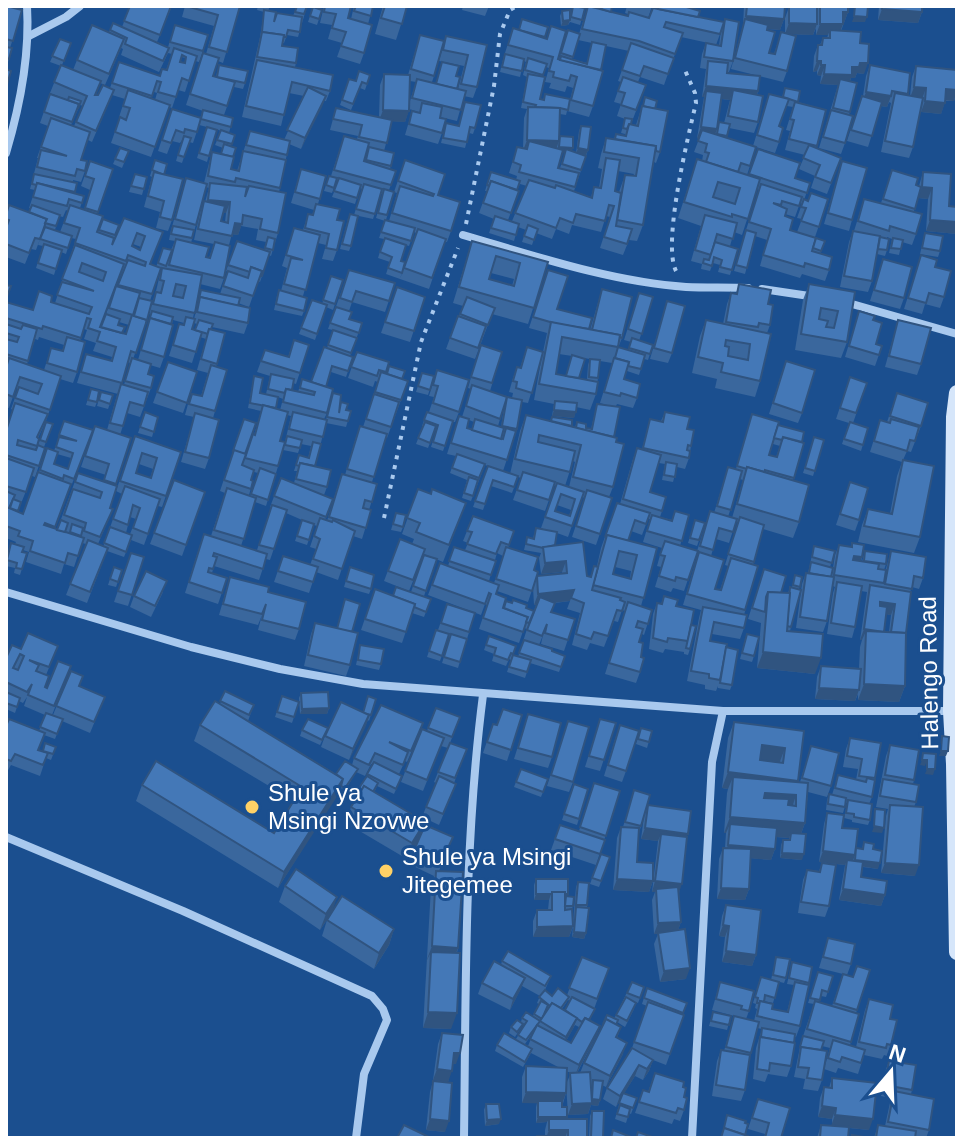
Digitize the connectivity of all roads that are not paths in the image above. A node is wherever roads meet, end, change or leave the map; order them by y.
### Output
1 (27, 6) edge
2 (80, 6) edge
3 (29, 36) junction
4 (6, 153) edge
5 (463, 235) road end
6 (957, 334) edge
7 (957, 393) edge
8 (956, 418) edge
9 (6, 592) edge
10 (483, 695) junction
11 (723, 711) junction
12 (951, 711) junction
13 (956, 764) edge
14 (8, 838) edge
15 (6, 849) edge
16 (956, 902) edge
17 (957, 952) edge
18 (356, 1138) edge
19 (464, 1138) edge
20 (692, 1138) edge

1 - 3 street
2 - 3 street
3 - 4 street
5 - 6 street
7 - 8 street, Halengo Road
8 - 12 street, Halengo Road
9 - 10 street
10 - 11 street
10 - 19 street
11 - 12 street
11 - 20 street
12 - 13 street, Halengo Road
13 - 16 street, Halengo Road
14 - 15 street
14 - 18 street
16 - 17 street, Halengo Road

